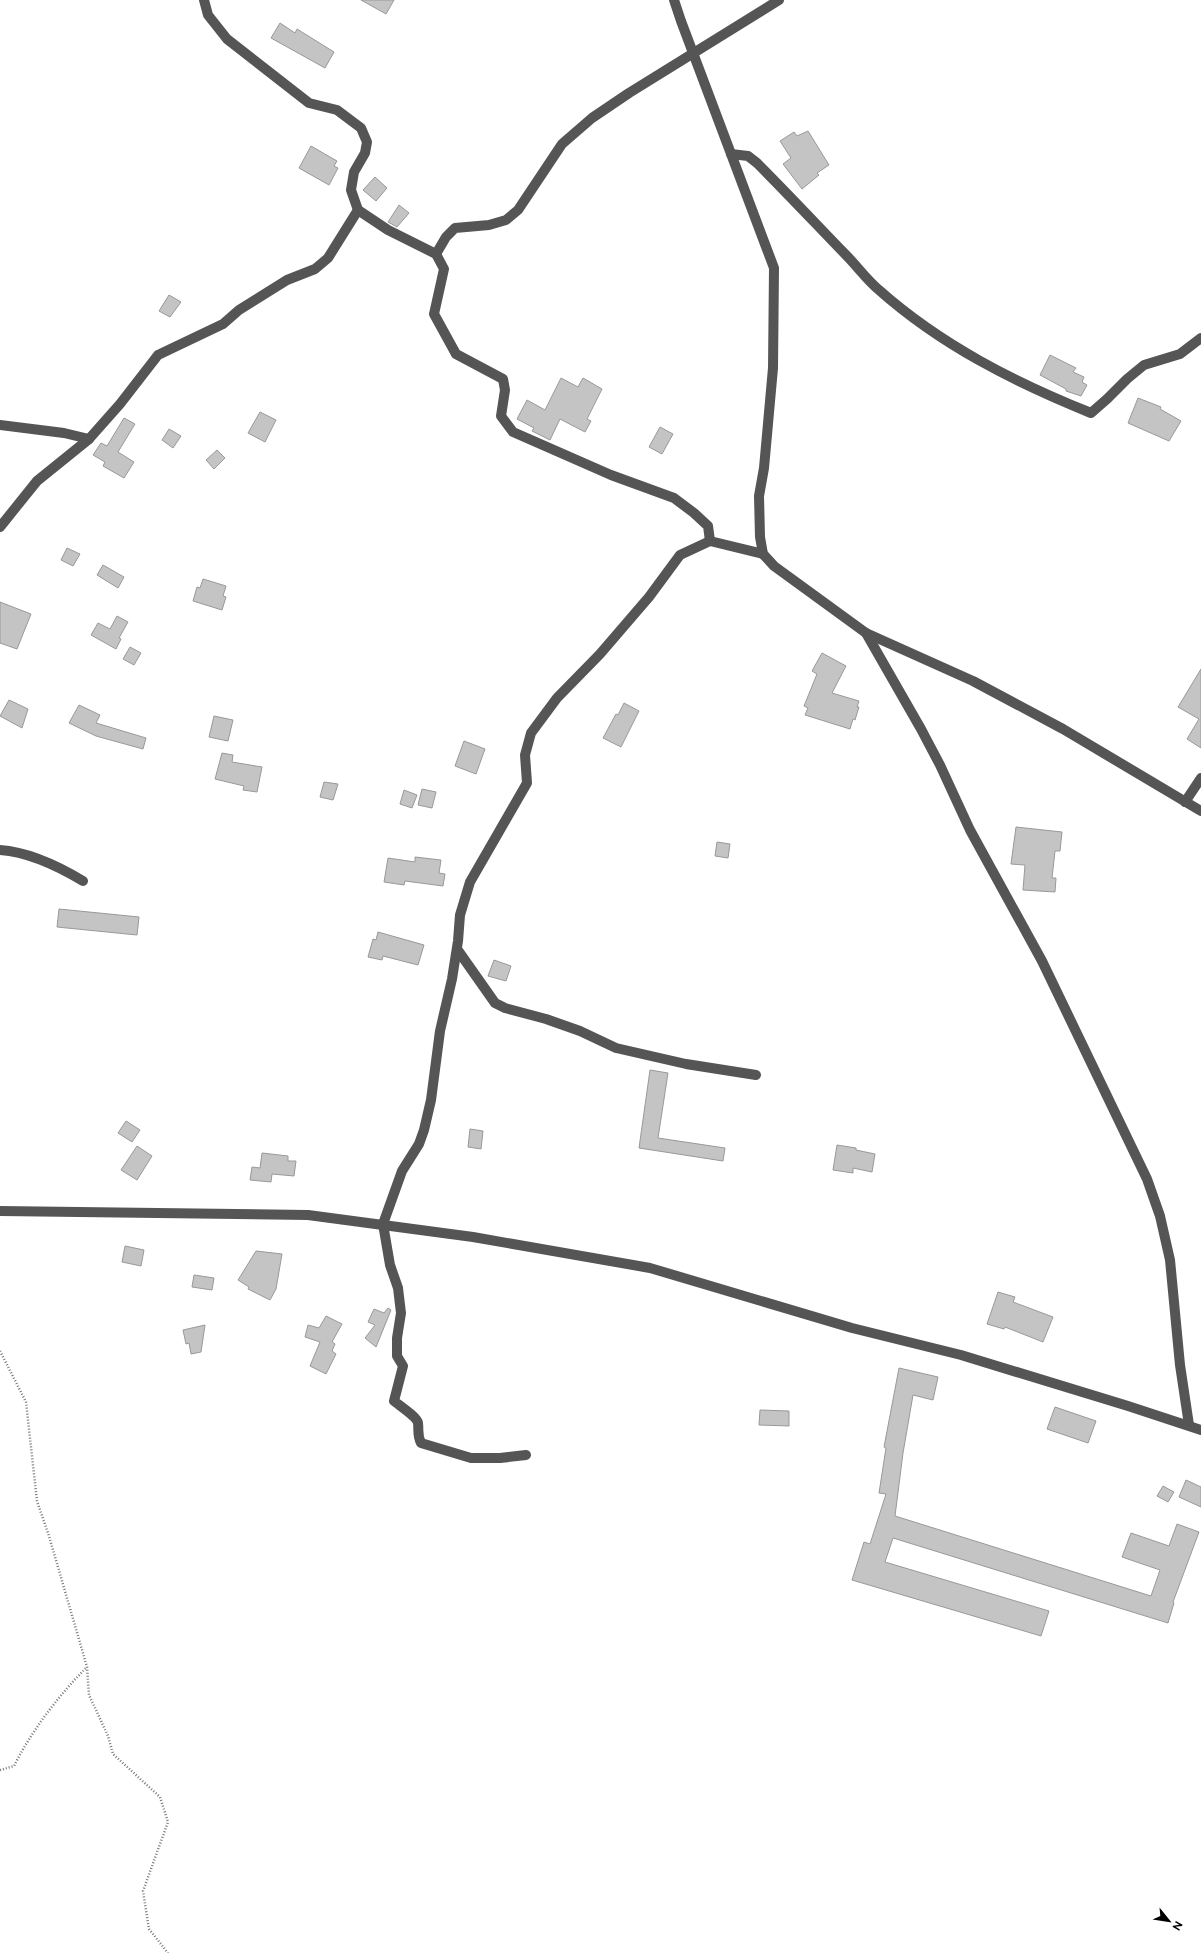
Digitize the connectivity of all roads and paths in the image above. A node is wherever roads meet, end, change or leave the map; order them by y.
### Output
1 (204, 0) edge
2 (674, 0) edge
3 (779, 0) edge
4 (693, 53) junction
5 (731, 154) junction
6 (358, 210) junction
7 (436, 254) junction
8 (1201, 338) edge
9 (0, 425) edge
10 (89, 439) junction
11 (0, 527) edge
12 (710, 541) junction
13 (763, 554) junction
14 (866, 634) junction
15 (1201, 778) edge
16 (1185, 802) junction
17 (1201, 811) edge
18 (0, 850) edge
19 (83, 881) dead end
20 (457, 949) junction
21 (756, 1076) dead end
22 (0, 1211) edge
23 (383, 1224) junction
24 (0, 1351) edge
25 (1188, 1425) junction
26 (1201, 1430) edge
27 (526, 1455) dead end
28 (87, 1667) junction
29 (0, 1770) edge
30 (168, 1953) edge

1 - 6 street
2 - 4 street
3 - 4 street
4 - 5 street
4 - 7 street
5 - 8 street
5 - 13 street
6 - 7 street
6 - 10 street
7 - 12 street
9 - 10 street
10 - 11 street
12 - 13 street
12 - 20 street
13 - 14 street
14 - 16 street
14 - 25 street
15 - 16 street
16 - 17 street
18 - 19 street
20 - 21 street
20 - 23 street
22 - 23 street
23 - 25 street
23 - 27 street
24 - 28 path
25 - 26 street
28 - 29 path
28 - 30 path

